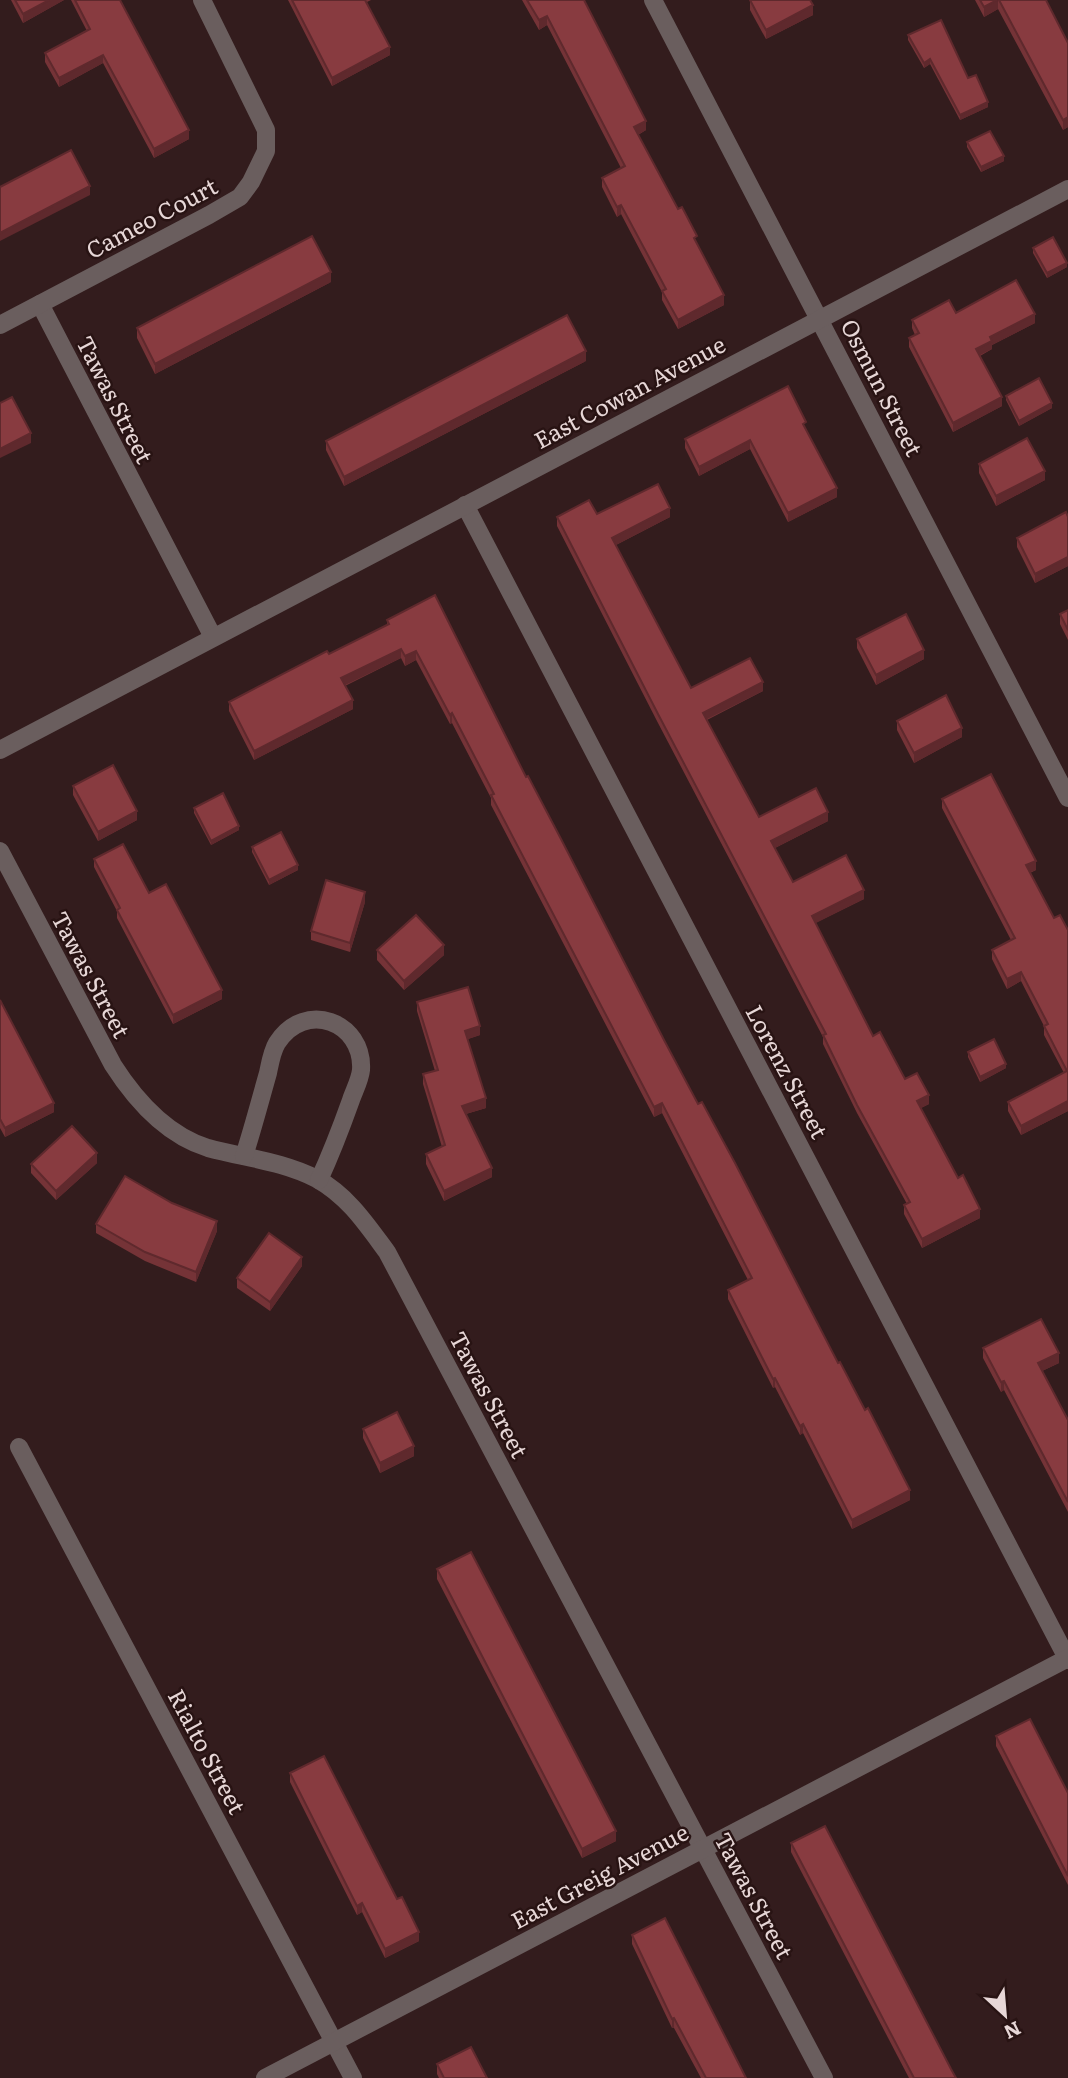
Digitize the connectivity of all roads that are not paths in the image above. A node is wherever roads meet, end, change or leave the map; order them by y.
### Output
1 (202, 0) edge
2 (653, 0) edge
3 (1068, 189) edge
4 (40, 304) junction
5 (820, 319) junction
6 (0, 325) edge
7 (465, 505) junction
8 (213, 637) junction
9 (0, 750) edge
10 (1068, 798) edge
11 (0, 851) edge
12 (244, 1156) junction
13 (319, 1180) junction
14 (19, 1447) dead end
15 (1068, 1659) edge
16 (702, 1848) junction
17 (333, 2042) junction
18 (265, 2078) edge
19 (353, 2078) edge
20 (824, 2078) edge

1 - 4 street, Cameo Court
2 - 5 street, Osmun Street
3 - 5 street, East Cowan Avenue
4 - 6 street, Cameo Court
4 - 8 street, Tawas Street
5 - 7 street, East Cowan Avenue
5 - 10 street, Osmun Street
7 - 8 street, East Cowan Avenue
7 - 15 street, Lorenz Street
8 - 9 street
11 - 12 street, Tawas Street
12 - 13 street, Tawas Street
12 - 13 street
13 - 16 street, Tawas Street
14 - 17 street, Rialto Street
15 - 16 street, East Greig Avenue
16 - 17 street, East Greig Avenue
16 - 20 street, Tawas Street
17 - 18 street, East Greig Avenue
17 - 19 street, Rialto Street

